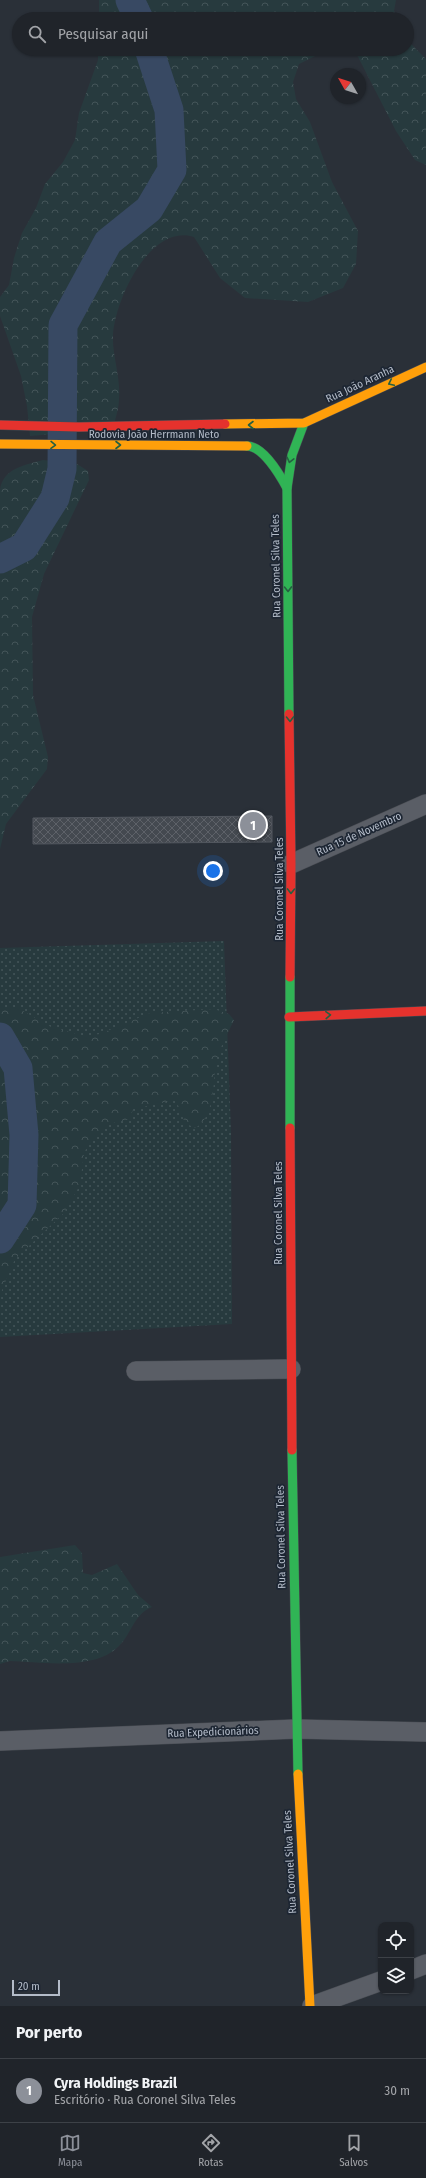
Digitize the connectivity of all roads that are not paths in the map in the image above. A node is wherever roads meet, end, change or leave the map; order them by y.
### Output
1 (426, 367) edge
2 (304, 423) junction
3 (0, 426) edge
4 (0, 444) edge
5 (287, 488) junction
6 (426, 804) edge
7 (291, 864) junction
8 (426, 1011) edge
9 (289, 1017) junction
10 (291, 1369) junction
11 (136, 1371) dead end
12 (296, 1729) junction
13 (426, 1732) edge
14 (0, 1740) edge
15 (426, 1964) edge
16 (414, 1969) edge
17 (378, 1982) edge
18 (311, 2006) edge

1 -> 2 main road, Rua João Aranha
2 -> 3 main road, Rodovia João Herrmann Neto
2 -> 5 main road, Rua Coronel Silva Teles
4 -> 5 main road, Rodovia João Herrmann Neto
5 -> 7 main road, Rua Coronel Silva Teles
6 - 7 street, Rua 15 de Novembro
7 -> 9 main road, Rua Coronel Silva Teles
9 -> 8 main road
9 - 10 main road, Rua Coronel Silva Teles
10 - 11 street
10 - 12 main road, Rua Coronel Silva Teles
12 - 13 street, Rua Expedicionários
12 - 14 street, Rua Expedicionários
12 - 18 main road, Rua Coronel Silva Teles
15 - 16 street
17 - 18 street

